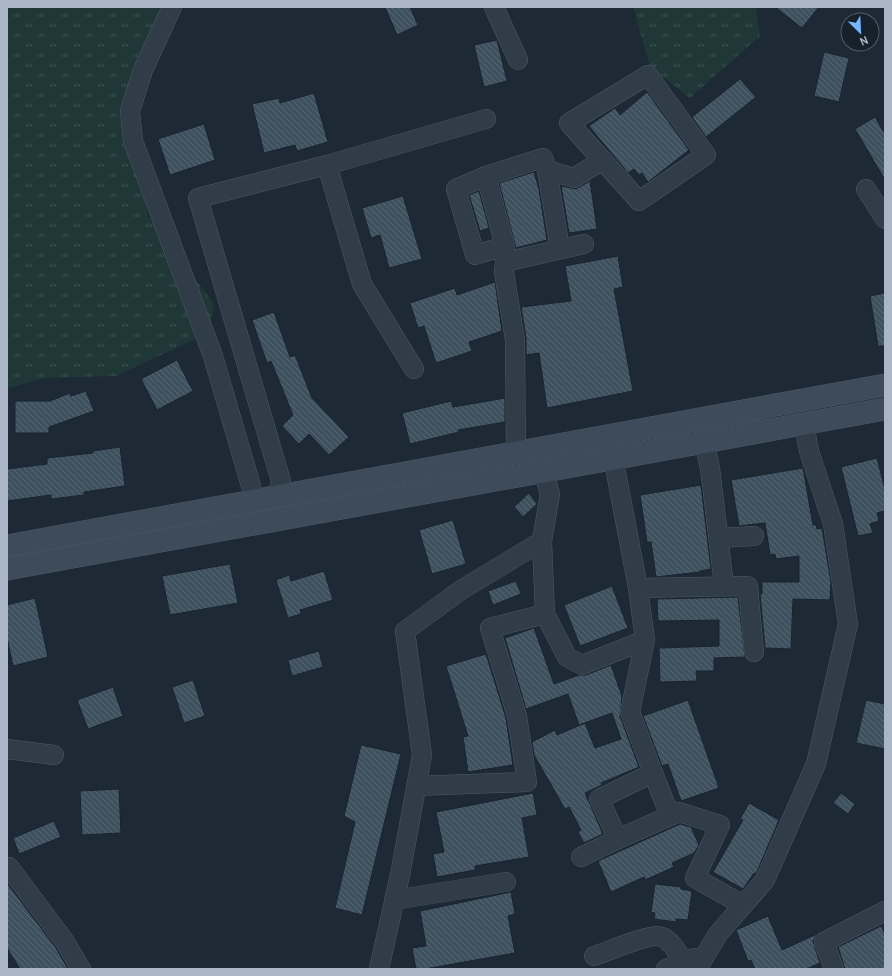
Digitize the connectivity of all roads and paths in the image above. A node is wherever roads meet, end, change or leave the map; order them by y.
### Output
1 (172, 7) edge
2 (494, 7) edge
3 (518, 60) dead end
4 (486, 119) dead end
5 (603, 160) junction
6 (327, 165) junction
7 (547, 170) junction
8 (486, 176) junction
9 (866, 189) dead end
10 (885, 219) edge
11 (584, 244) dead end
12 (560, 249) junction
13 (505, 254) junction
14 (414, 369) dead end
15 (885, 385) edge
16 (885, 409) edge
17 (804, 424) junction
18 (704, 441) junction
19 (516, 453) junction
20 (613, 458) junction
21 (544, 471) junction
22 (246, 494) junction
23 (278, 496) junction
24 (246, 526) junction
25 (754, 536) dead end
26 (719, 538) junction
27 (542, 541) junction
28 (7, 546) edge
29 (7, 569) edge
30 (724, 586) junction
31 (638, 588) junction
32 (545, 614) junction
33 (645, 640) junction
34 (754, 652) dead end
35 (7, 748) edge
36 (54, 755) dead end
37 (653, 773) junction
38 (416, 786) junction
39 (670, 816) junction
40 (618, 839) junction
41 (581, 857) dead end
42 (7, 869) edge
43 (506, 882) dead end
44 (394, 900) junction
45 (743, 905) junction
46 (883, 916) edge
47 (594, 956) dead end
48 (695, 962) edge
49 (81, 969) edge
50 (379, 969) edge
51 (666, 969) edge
52 (834, 969) edge

1 - 22 street
2 - 3 street
4 - 6 street
5 - 5 street
5 - 7 street
6 - 14 street
6 - 23 street
7 - 8 street
7 - 12 street
8 - 13 street
8 - 13 street
9 - 10 street
11 - 12 street
12 - 13 street
13 - 19 street
15 - 19 main road
16 - 17 main road
17 - 18 main road
17 - 45 street
18 - 20 main road
18 - 26 street
19 - 23 main road
20 - 21 main road
20 - 31 street
21 - 24 main road
21 - 27 street
22 - 23 main road
22 - 24 main road
22 - 28 main road
24 - 29 main road
25 - 26 street
26 - 30 street
27 - 32 street
27 - 38 street
30 - 31 street
30 - 34 street
31 - 33 street
32 - 33 street
32 - 38 street
33 - 37 street
35 - 36 street
37 - 39 street
37 - 40 street
38 - 44 street
39 - 40 street
39 - 45 street
40 - 41 street
42 - 49 street
43 - 44 street
44 - 50 street
45 - 48 street
46 - 52 street
47 - 48 street
48 - 51 street

